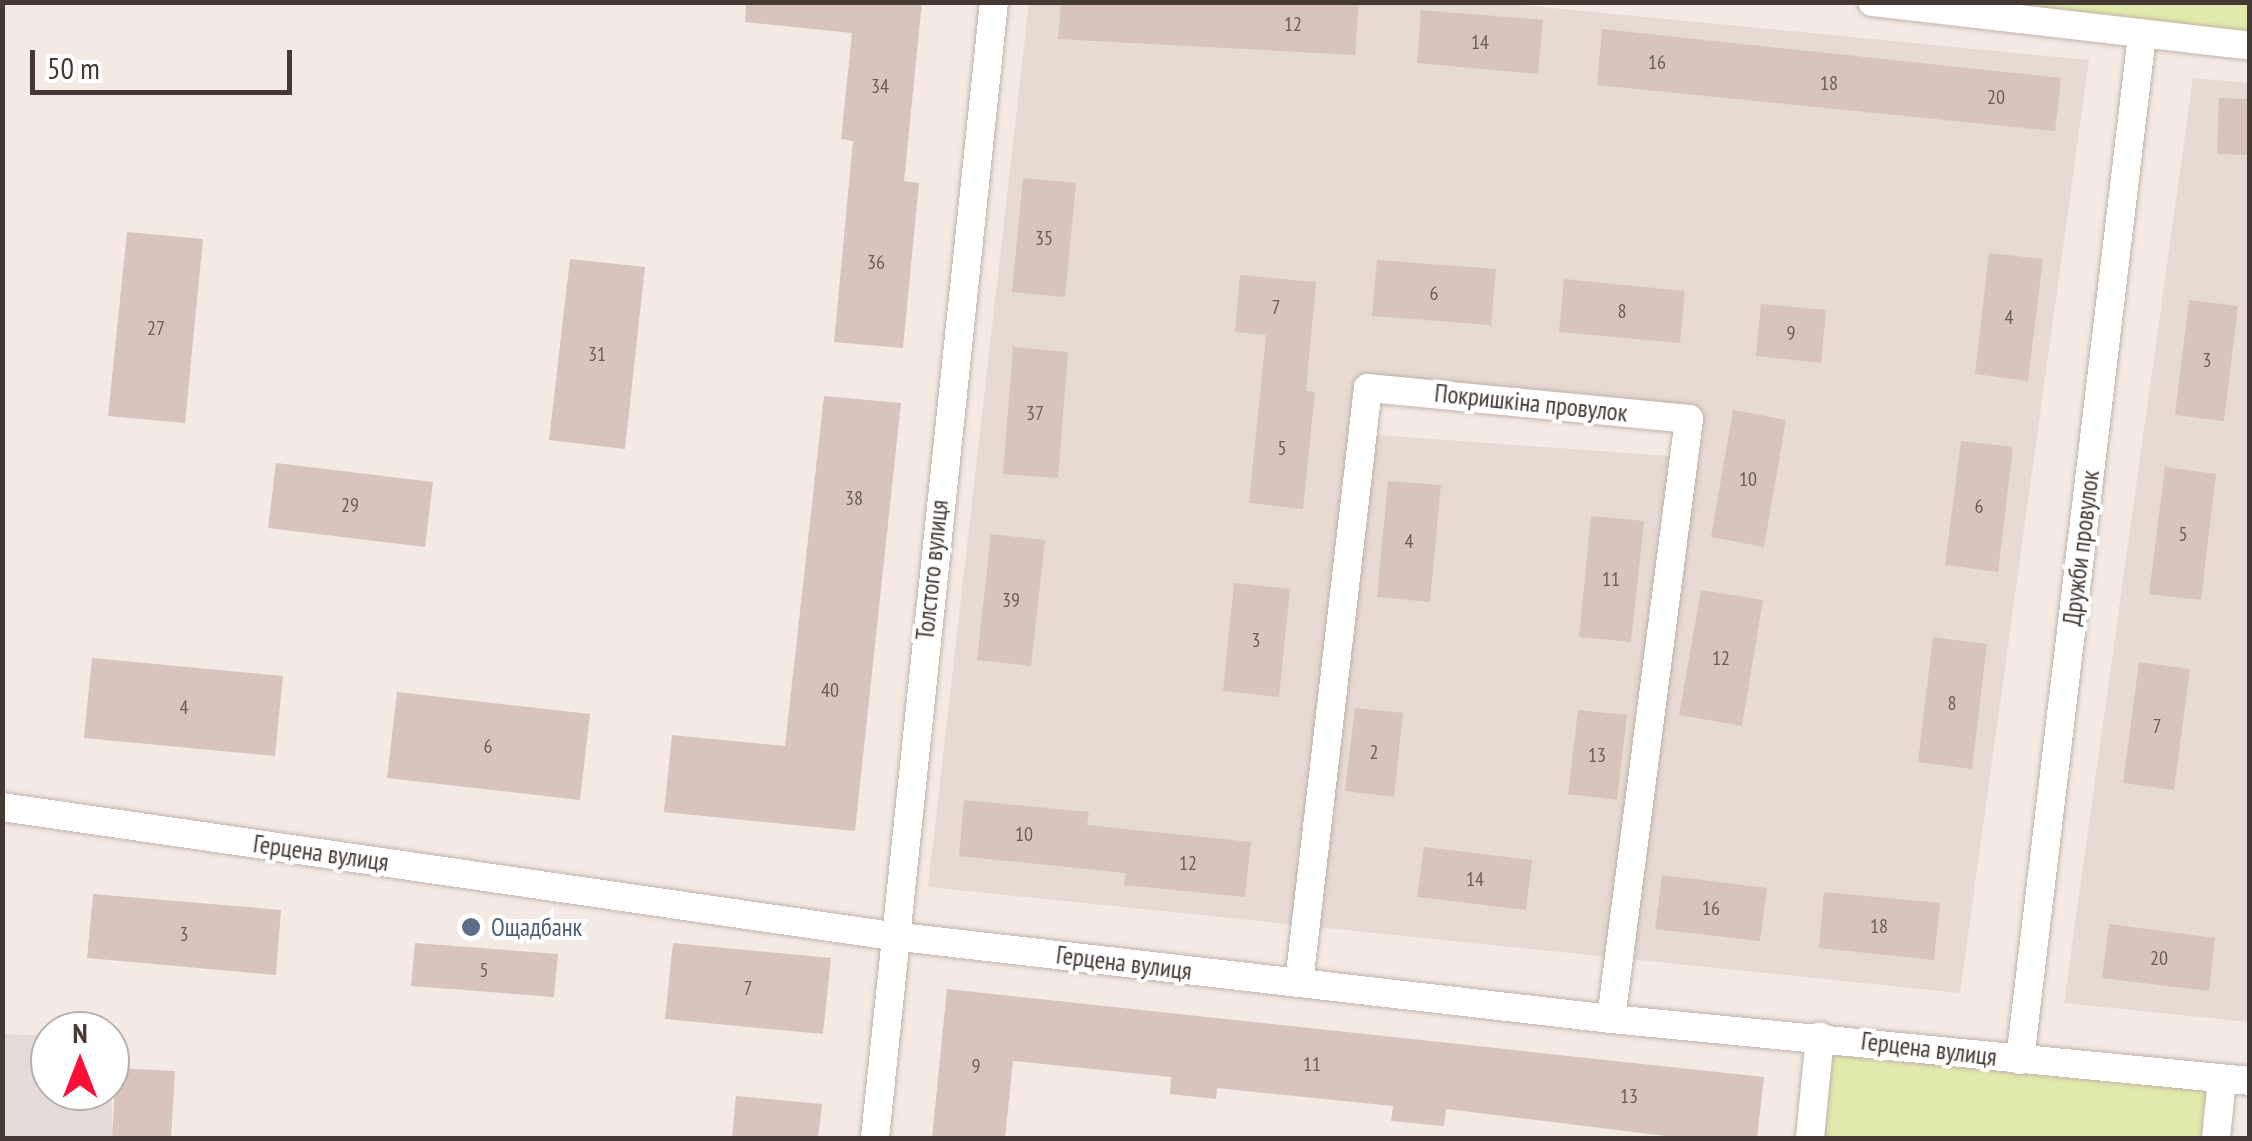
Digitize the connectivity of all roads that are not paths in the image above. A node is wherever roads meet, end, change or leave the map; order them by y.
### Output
1 (994, 2) edge
2 (1872, 2) edge
3 (2142, 36) junction
4 (2250, 46) edge
5 (2, 806) edge
6 (892, 936) junction
7 (1299, 984) junction
8 (1611, 1019) junction
9 (1820, 1036) junction
10 (2020, 1060) junction
11 (2236, 1080) edge
12 (875, 1138) edge
13 (1810, 1138) edge
14 (2216, 1138) edge

1 - 6 street, Толстого вулиця
2 - 3 street
3 - 4 street
3 - 10 street, Дружби провулок
5 - 6 street, Герцена вулиця
6 - 7 street, Герцена вулиця
6 - 12 street, Толстого вулиця
7 - 8 street, Герцена вулиця
7 - 8 street, Покришкіна провулок
8 - 9 street, Герцена вулиця
9 - 10 street, Герцена вулиця
9 - 13 street
10 - 11 street, Герцена вулиця
11 - 14 street

